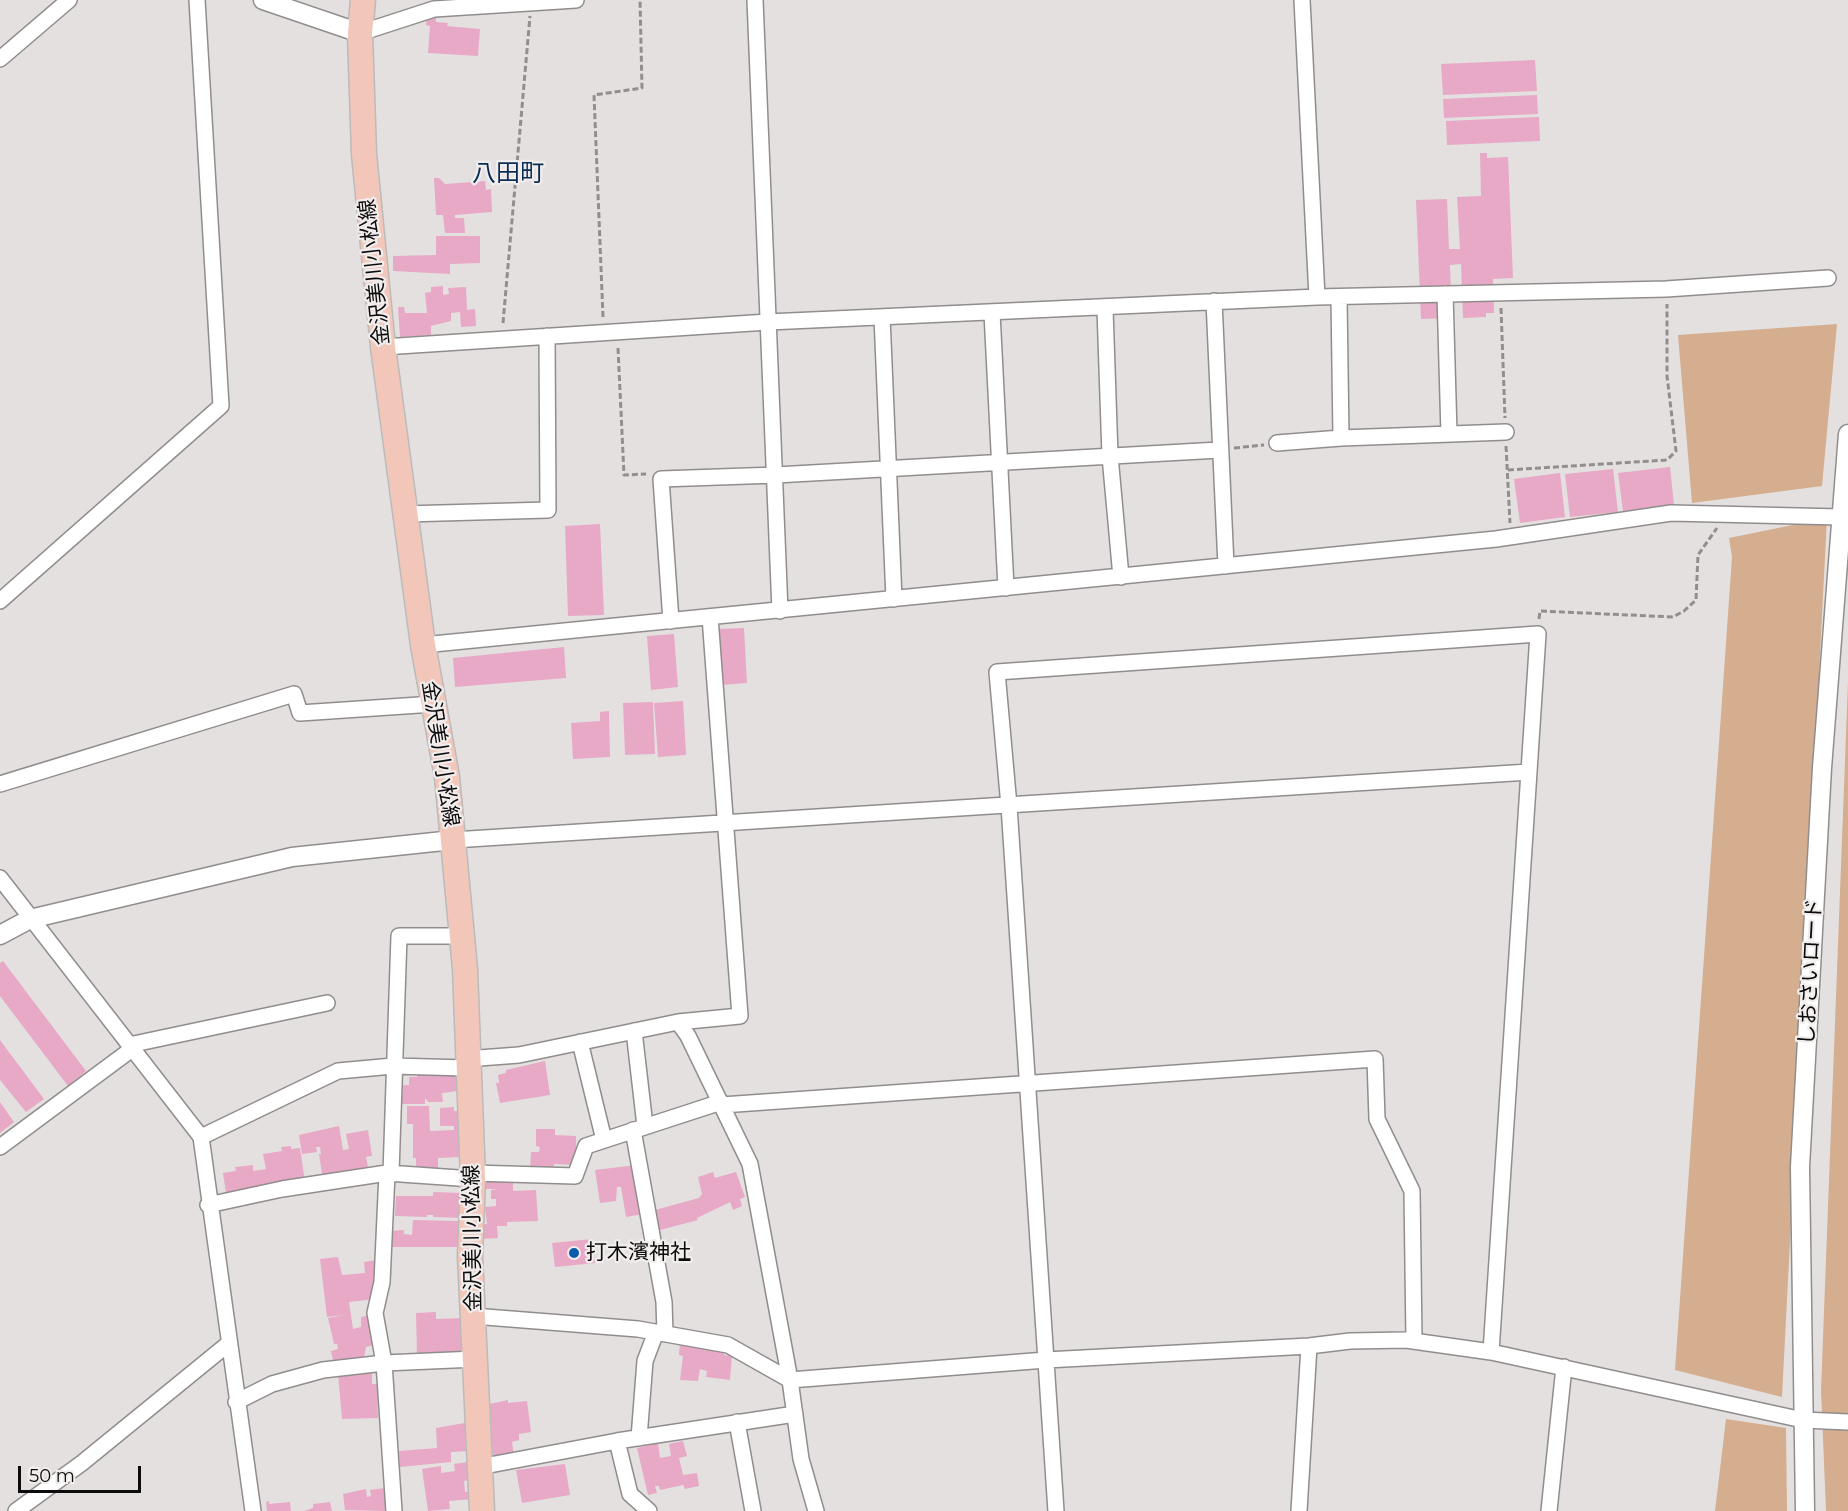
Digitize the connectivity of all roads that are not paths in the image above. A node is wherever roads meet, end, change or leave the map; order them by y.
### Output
1 (69, 0) edge
2 (197, 0) edge
3 (262, 0) edge
4 (363, 0) edge
5 (576, 0) edge
6 (754, 0) edge
7 (1302, 0) edge
8 (515, 2) edge
9 (360, 33) junction
10 (0, 59) edge
11 (1828, 278) dead end
12 (1445, 294) junction
13 (1317, 297) junction
14 (1339, 297) junction
15 (1214, 302) junction
16 (1105, 309) junction
17 (992, 313) junction
18 (882, 317) junction
19 (768, 322) junction
20 (547, 336) junction
21 (386, 343) junction
22 (1506, 432) road end
23 (1449, 434) junction
24 (1848, 434) edge
25 (1341, 438) junction
26 (1277, 443) road end
27 (1219, 450) junction
28 (1110, 456) junction
29 (999, 464) junction
30 (888, 469) junction
31 (776, 475) junction
32 (405, 514) junction
33 (1840, 517) junction
34 (1226, 566) junction
35 (1121, 577) junction
36 (1006, 588) junction
37 (894, 599) junction
38 (0, 601) edge
39 (780, 611) junction
40 (710, 617) junction
41 (671, 621) junction
42 (423, 645) junction
43 (434, 704) junction
44 (1529, 772) junction
45 (0, 784) edge
46 (1009, 806) junction
47 (728, 823) junction
48 (453, 840) junction
49 (0, 878) edge
50 (30, 918) junction
51 (0, 935) edge
52 (462, 936) junction
53 (327, 1003) dead end
54 (678, 1022) junction
55 (634, 1031) junction
56 (579, 1042) junction
57 (131, 1047) junction
58 (467, 1063) junction
59 (393, 1066) junction
60 (1028, 1082) junction
61 (722, 1103) junction
62 (639, 1128) junction
63 (201, 1137) junction
64 (604, 1140) junction
65 (0, 1147) edge
66 (389, 1173) junction
67 (473, 1176) junction
68 (208, 1205) junction
69 (473, 1316) junction
70 (660, 1333) junction
71 (1414, 1341) junction
72 (228, 1344) junction
73 (1309, 1346) junction
74 (1491, 1352) junction
75 (476, 1359) junction
76 (1046, 1360) junction
77 (384, 1363) junction
78 (1564, 1367) junction
79 (790, 1380) junction
80 (236, 1402) junction
81 (795, 1414) junction
82 (1803, 1420) junction
83 (737, 1422) junction
84 (1848, 1422) edge
85 (639, 1438) junction
86 (617, 1441) junction
87 (479, 1467) junction
88 (16, 1511) edge
89 (253, 1511) edge
90 (394, 1511) edge
91 (482, 1511) edge
92 (649, 1511) edge
93 (753, 1511) edge
94 (816, 1511) edge
95 (1056, 1511) edge
96 (1299, 1511) edge
97 (1549, 1511) edge
98 (1805, 1511) edge

1 - 10 street
2 - 38 street
3 - 9 street
4 - 9 main road, 金沢美川小松線
5 - 8 street
6 - 19 street
7 - 13 street
8 - 9 street
9 - 21 main road, 金沢美川小松線
11 - 12 street
12 - 14 street
12 - 23 street
13 - 14 street
13 - 15 street
14 - 25 street
15 - 16 street
15 - 27 street
16 - 17 street
16 - 28 street
17 - 18 street
17 - 29 street
18 - 19 street
18 - 30 street
19 - 20 street
19 - 31 street
20 - 21 street
20 - 32 street
21 - 32 main road, 金沢美川小松線
22 - 23 street
23 - 25 street
24 - 33 street, しおさいロード
25 - 26 street
27 - 28 street
27 - 34 street
28 - 29 street
28 - 35 street
29 - 30 street
29 - 36 street
30 - 31 street
30 - 37 street
31 - 39 street
31 - 41 street
32 - 42 main road, 金沢美川小松線
33 - 34 street
33 - 82 street, しおさいロード
34 - 35 street
35 - 36 street
36 - 37 street
37 - 39 street
39 - 40 street
40 - 41 street
40 - 47 street
41 - 42 street
42 - 43 main road, 金沢美川小松線
43 - 45 street
43 - 48 main road, 金沢美川小松線
44 - 46 street
44 - 46 street
44 - 74 street
46 - 47 street
46 - 60 street
47 - 48 street
47 - 54 street
48 - 50 street
48 - 52 main road, 金沢美川小松線
49 - 50 street
50 - 51 street
50 - 57 street
52 - 58 main road, 金沢美川小松線
52 - 59 street
53 - 57 street
54 - 55 street
54 - 61 street
55 - 56 street
55 - 62 street
56 - 58 street
56 - 64 street
57 - 63 street
57 - 65 street
58 - 59 street
58 - 67 main road, 金沢美川小松線
59 - 63 street
59 - 66 street
60 - 61 street
60 - 71 street
60 - 76 street
61 - 62 street
61 - 79 street
62 - 64 street
62 - 70 street
63 - 68 street
64 - 67 street
66 - 67 street
66 - 68 street
66 - 77 street
67 - 69 main road, 金沢美川小松線
68 - 72 street
69 - 70 street
69 - 75 main road, 金沢美川小松線
70 - 79 street
70 - 85 street
71 - 73 street
71 - 74 street
72 - 80 street
72 - 88 street
73 - 76 street
73 - 96 street
74 - 78 street
75 - 77 street
75 - 87 main road, 金沢美川小松線
76 - 79 street
76 - 95 street
77 - 80 street
77 - 90 street
78 - 82 street
78 - 97 street
79 - 81 street
80 - 89 street
81 - 83 street
81 - 94 street
82 - 84 street
82 - 98 street, しおさいロード
83 - 85 street
83 - 93 street
85 - 86 street
86 - 87 street
86 - 92 street
87 - 91 main road, 金沢美川小松線

